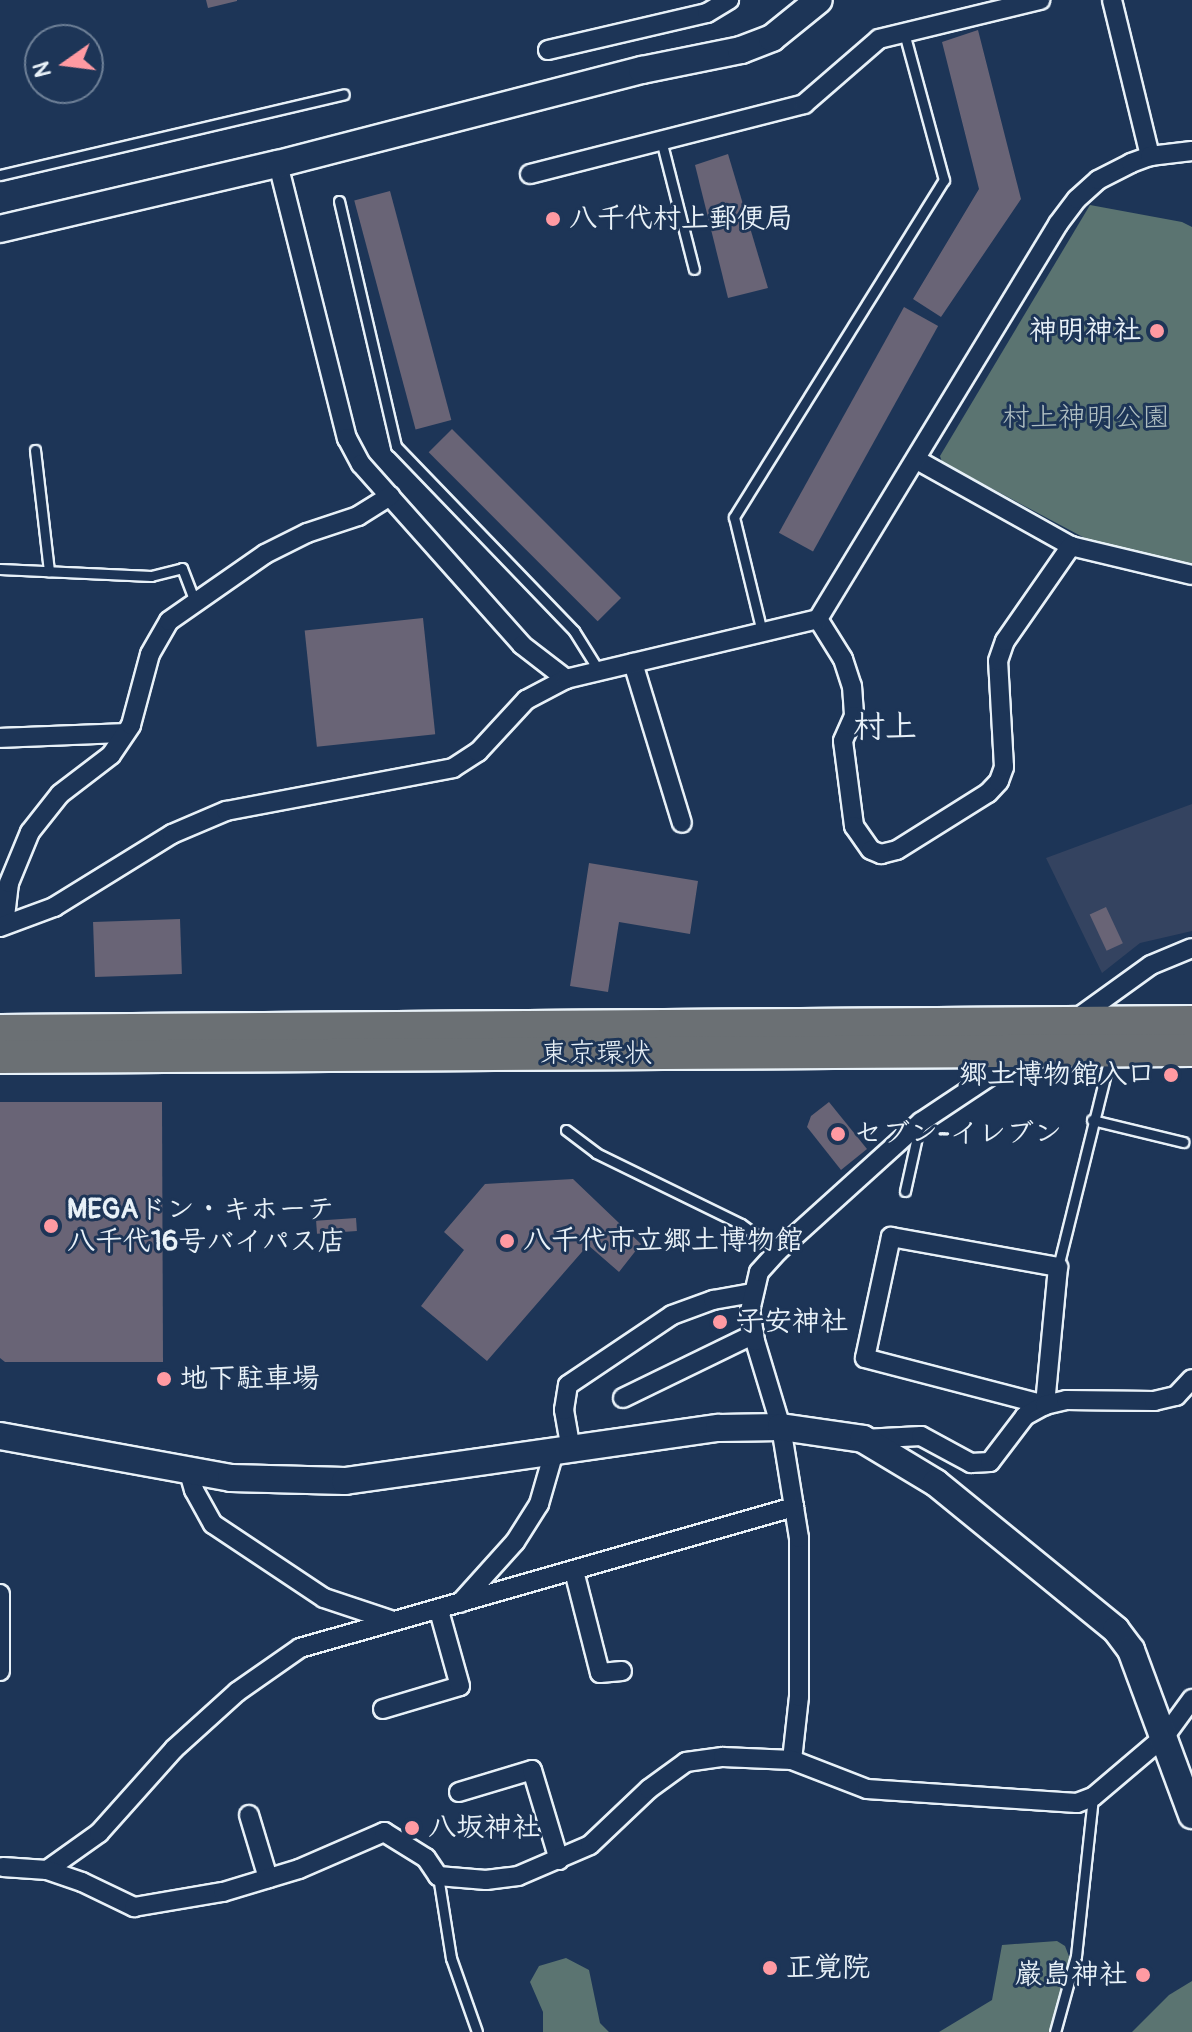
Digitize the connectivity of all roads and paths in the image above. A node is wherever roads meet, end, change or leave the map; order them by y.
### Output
1 (729, 0) edge
2 (819, 0) edge
3 (1040, 0) edge
4 (1112, 0) edge
5 (904, 33) junction
6 (548, 50) dead end
7 (344, 94) dead end
8 (661, 140) junction
9 (1192, 151) edge
10 (1150, 156) junction
11 (278, 164) junction
12 (530, 174) dead end
13 (0, 175) edge
14 (339, 201) dead end
15 (0, 229) edge
16 (694, 269) dead end
17 (35, 450) dead end
18 (917, 460) junction
19 (390, 496) junction
20 (1071, 546) junction
21 (0, 569) edge
22 (49, 571) junction
23 (1192, 575) edge
24 (195, 602) junction
25 (818, 619) junction
26 (762, 632) junction
27 (633, 663) junction
28 (599, 671) junction
29 (566, 679) junction
30 (125, 733) junction
31 (0, 738) edge
32 (682, 823) dead end
33 (2, 926) edge
34 (1192, 948) edge
35 (1192, 1022) edge
36 (1069, 1023) junction
37 (0, 1031) edge
38 (1030, 1050) junction
39 (1112, 1050) junction
40 (1192, 1050) edge
41 (0, 1057) edge
42 (1092, 1120) junction
43 (921, 1122) junction
44 (566, 1130) dead end
45 (1183, 1142) dead end
46 (905, 1191) dead end
47 (778, 1251) junction
48 (1058, 1267) junction
49 (753, 1293) junction
50 (754, 1334) junction
51 (1192, 1379) edge
52 (623, 1398) dead end
53 (1045, 1405) junction
54 (781, 1427) junction
55 (0, 1436) edge
56 (863, 1439) junction
57 (562, 1451) junction
58 (188, 1469) junction
59 (794, 1507) junction
60 (574, 1571) junction
61 (0, 1594) edge
62 (459, 1605) junction
63 (439, 1611) junction
64 (393, 1621) junction
65 (0, 1671) edge
66 (622, 1671) dead end
67 (1192, 1699) edge
68 (383, 1709) dead end
69 (1165, 1736) junction
70 (792, 1760) junction
71 (459, 1792) dead end
72 (1093, 1797) junction
73 (249, 1815) dead end
74 (1192, 1815) edge
75 (559, 1860) junction
76 (1, 1868) edge
77 (47, 1870) junction
78 (438, 1876) junction
79 (268, 1878) junction
80 (477, 2032) edge
81 (1055, 2032) edge

1 - 6 street
2 - 11 street
3 - 5 street
4 - 10 street
5 - 8 street
5 - 26 lane
7 - 13 lane
8 - 12 street
8 - 16 lane
9 - 10 street
10 - 18 street
11 - 15 street
11 - 19 street
14 - 28 lane
17 - 22 lane
18 - 20 street
18 - 25 street
19 - 24 street
19 - 29 street
20 - 23 street
20 - 25 street
21 - 22 lane
22 - 24 lane
24 - 30 street
25 - 26 street
26 - 27 street
27 - 28 street
27 - 32 street
28 - 29 street
29 - 33 street
30 - 31 street
30 - 33 street
34 - 36 street
35 - 36 highway, 東京環状
36 - 37 highway, 東京環状
36 - 38 street
38 - 39 highway, 東京環状
38 - 41 highway, 東京環状
38 - 43 street
39 - 40 highway, 東京環状
39 - 42 lane
42 - 45 lane
42 - 48 lane
43 - 46 lane
43 - 47 street
44 - 47 lane
47 - 49 street
48 - 53 street
48 - 53 street
49 - 50 street
49 - 57 street
50 - 52 street
50 - 54 street
51 - 53 street
53 - 56 street
54 - 56 street
54 - 57 street
54 - 59 street
55 - 58 street
56 - 69 street
57 - 58 street
57 - 62 street
58 - 64 street
59 - 60 street
59 - 70 street
60 - 62 street
60 - 66 street
61 - 65 street
62 - 63 street
63 - 64 street
63 - 68 street
64 - 77 street
67 - 69 street
69 - 72 street
69 - 74 street
70 - 72 street
70 - 75 street
71 - 75 street
72 - 81 lane
73 - 79 street
75 - 78 street
76 - 77 street
77 - 79 street
78 - 79 street
78 - 80 lane

